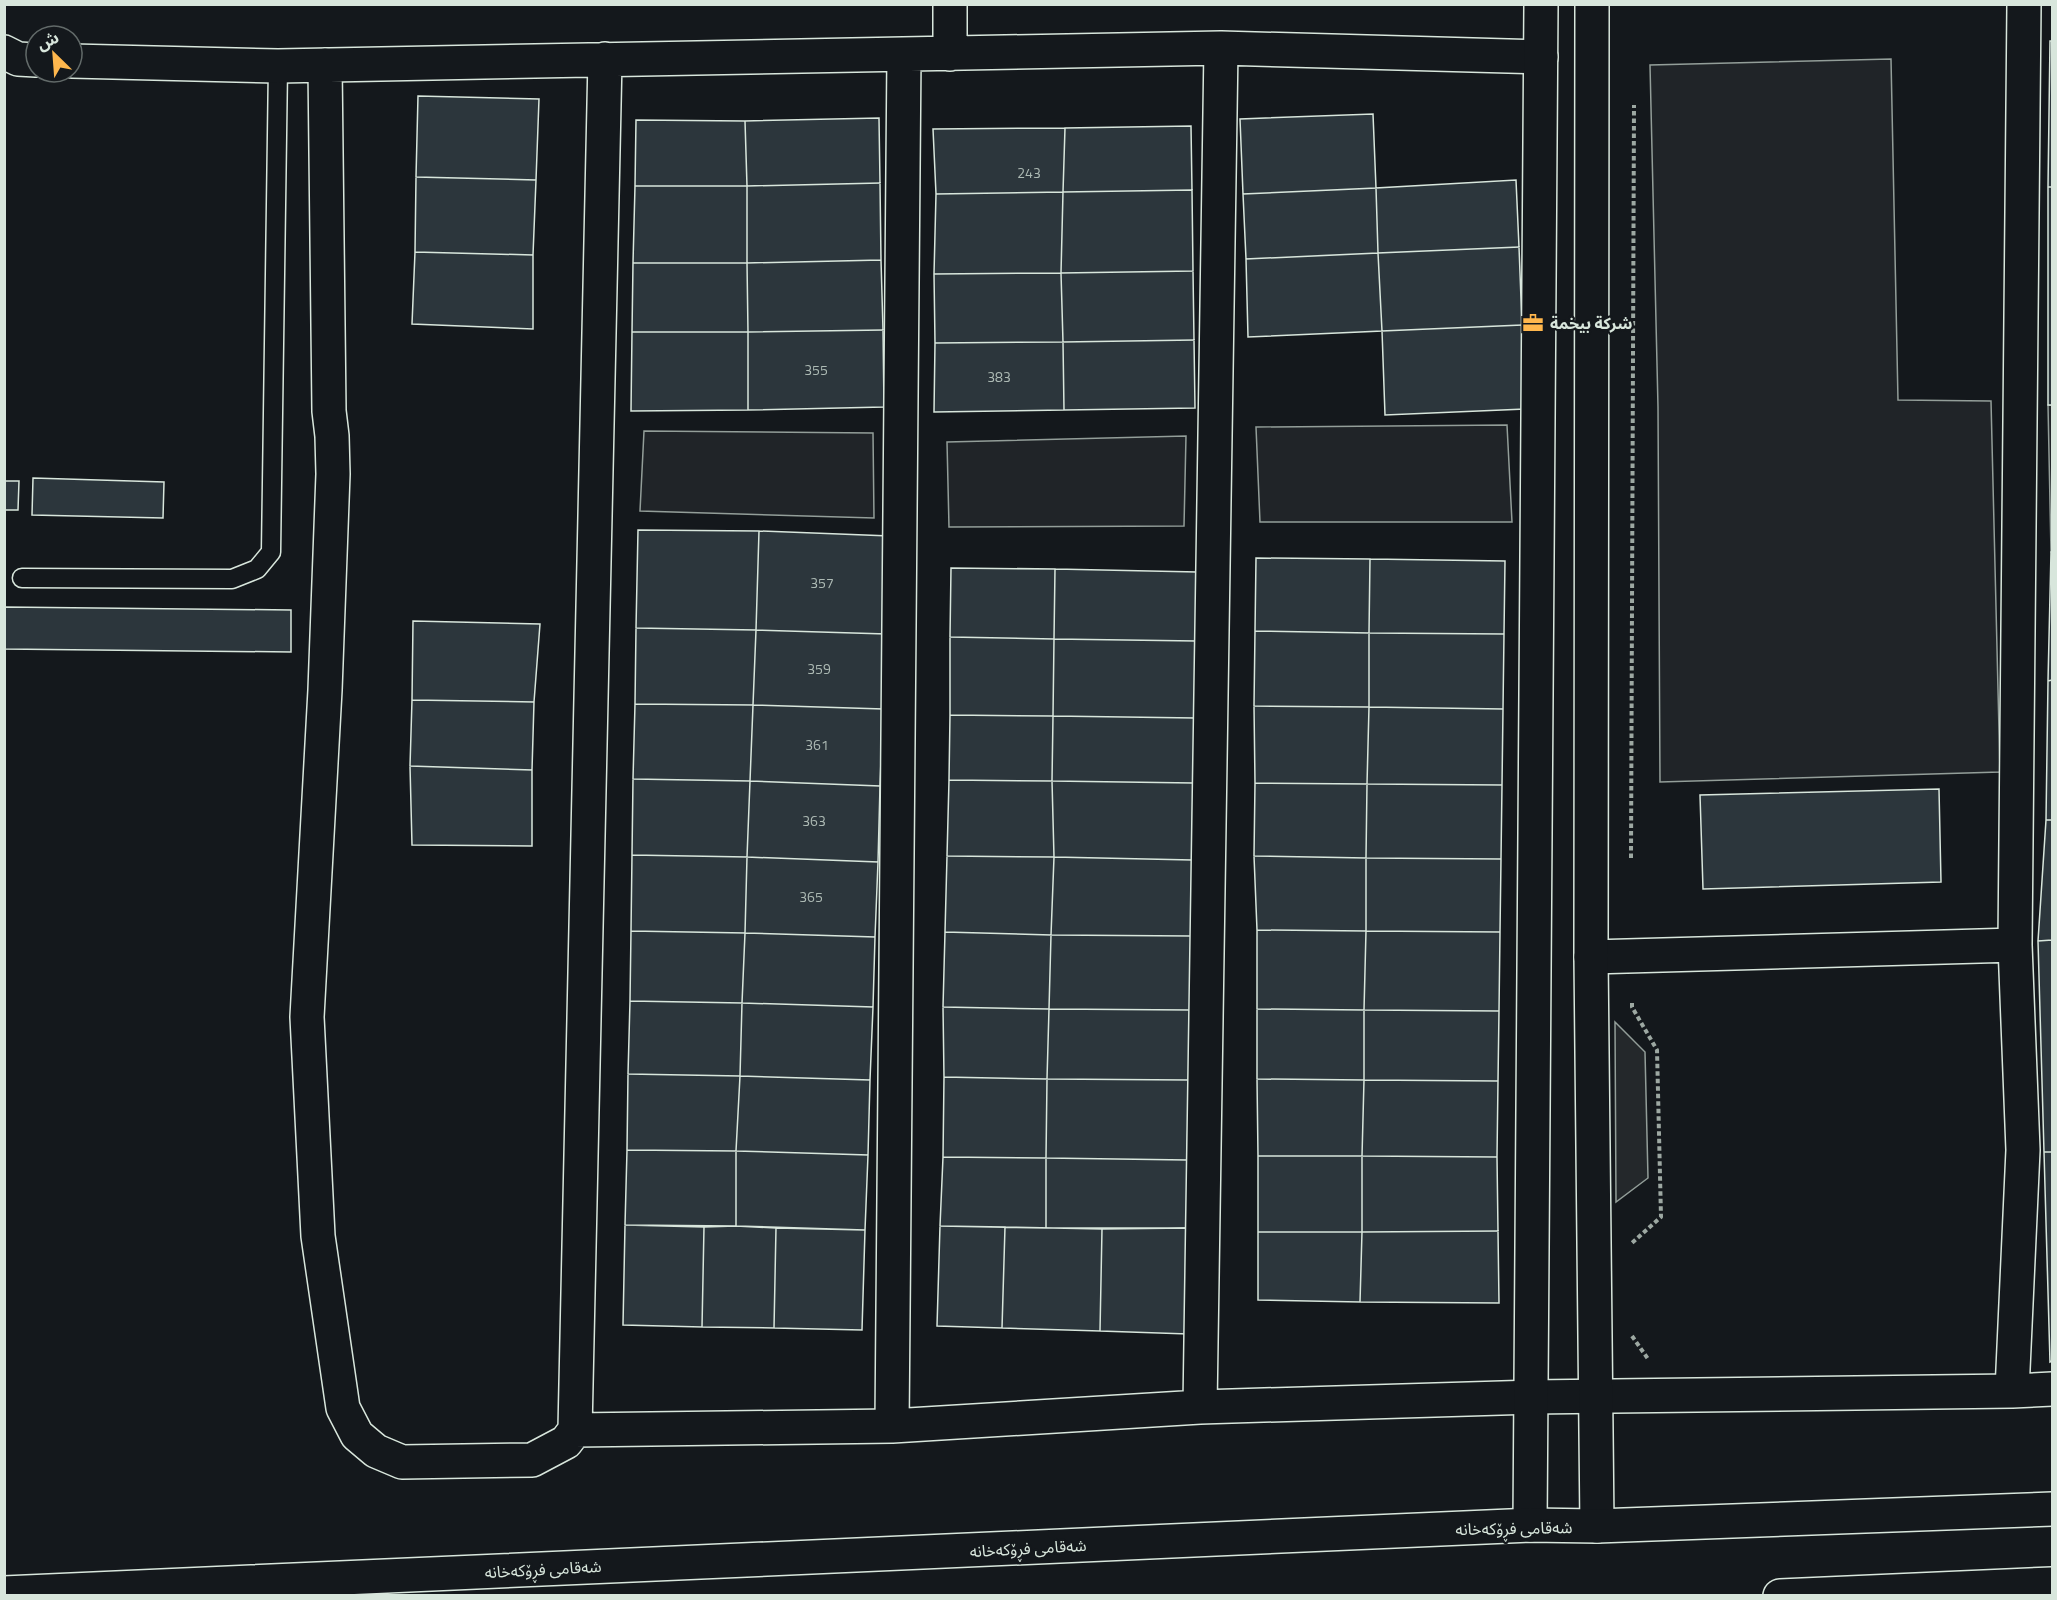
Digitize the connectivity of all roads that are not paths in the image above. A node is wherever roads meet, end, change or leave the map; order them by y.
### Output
1 (950, 4) edge
2 (1541, 4) edge
3 (1592, 4) edge
4 (2024, 4) edge
5 (1221, 48) junction
6 (4, 52) edge
7 (904, 54) junction
8 (950, 54) junction
9 (1541, 57) junction
10 (24, 59) edge
11 (605, 59) junction
12 (84, 61) edge
13 (325, 65) junction
14 (278, 66) junction
15 (22, 578) dead end
16 (2015, 945) junction
17 (1591, 957) junction
18 (2052, 1389) edge
19 (2012, 1392) junction
20 (1596, 1396) junction
21 (1531, 1397) junction
22 (1200, 1407) junction
23 (892, 1426) junction
24 (575, 1430) junction
25 (2052, 1509) edge
26 (1530, 1526) junction
27 (1597, 1526) junction
28 (2052, 1584) edge
29 (4, 1593) edge
30 (1904, 1594) edge
31 (1780, 1596) edge

1 - 8 street
2 - 9 street
3 - 17 street
4 - 16 street
5 - 8 street
5 - 9 street
5 - 22 street
6 - 10 street
7 - 8 street
7 - 11 street
7 - 23 street
9 - 21 street
11 - 13 street
11 - 24 street
12 - 14 street
13 - 14 street
13 - 24 street
14 - 15 lane
16 - 17 street
16 - 19 street
17 - 20 street
18 - 19 street
19 - 20 street
20 - 21 street
20 - 27 street
21 - 22 street
21 - 26 street
22 - 23 street
23 - 24 street
25 - 27 street, شەقامی فڕۆکەخانە
26 - 27 street, شەقامی فڕۆکەخانە
26 - 29 street, شەقامی فڕۆکەخانە
28 - 30 street
30 - 31 street

